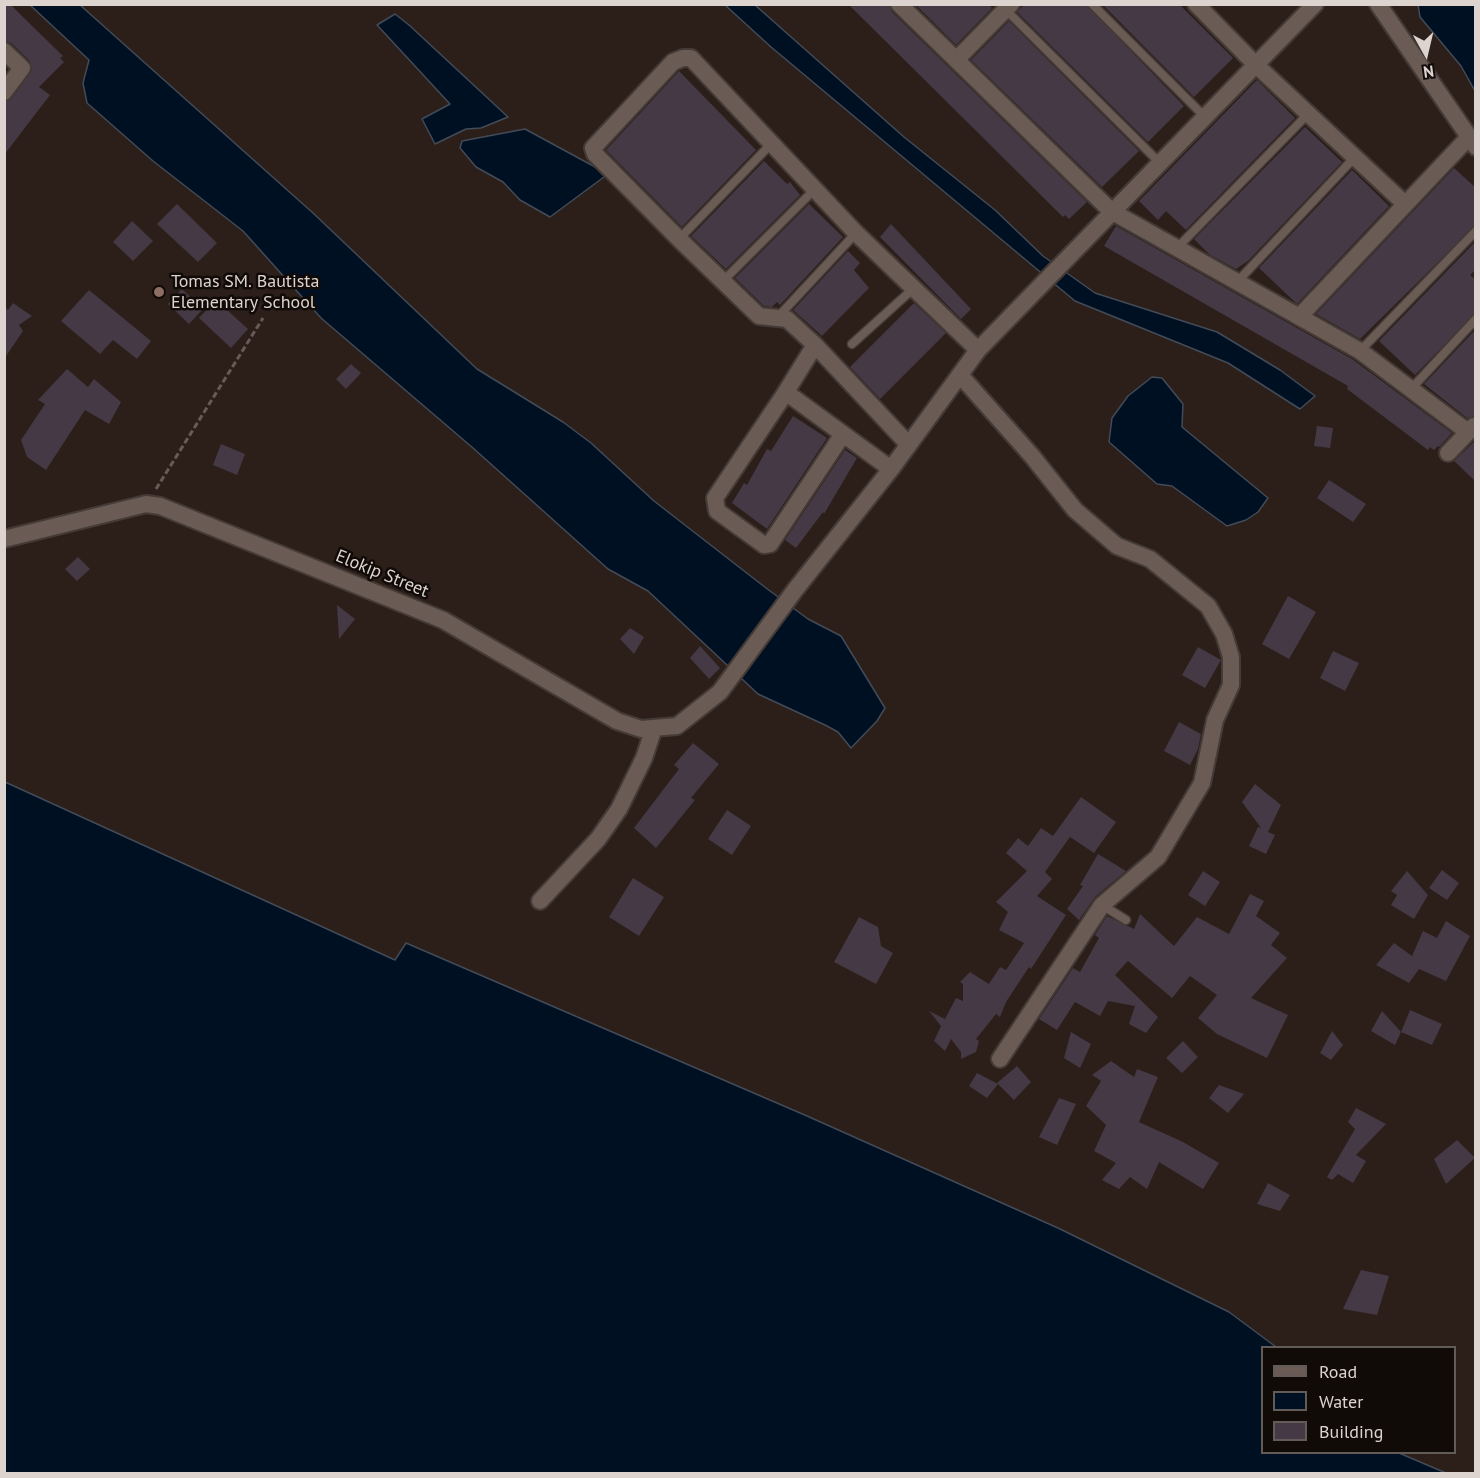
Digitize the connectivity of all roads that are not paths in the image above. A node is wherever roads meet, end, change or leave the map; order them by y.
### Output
1 (899, 4) edge
2 (1092, 4) edge
3 (1315, 4) edge
4 (1378, 4) edge
5 (1197, 5) edge
6 (1005, 6) edge
7 (4, 51) edge
8 (956, 60) junction
9 (1256, 64) junction
10 (4, 92) edge
11 (1308, 114) junction
12 (1204, 116) junction
13 (1472, 142) edge
14 (772, 143) junction
15 (1355, 157) junction
16 (1159, 162) junction
17 (815, 189) junction
18 (1405, 204) junction
19 (1111, 211) junction
20 (1476, 231) edge
21 (856, 232) junction
22 (679, 239) junction
23 (1177, 248) junction
24 (723, 281) junction
25 (1237, 282) junction
26 (914, 288) junction
27 (1299, 317) junction
28 (776, 318) junction
29 (1476, 319) edge
30 (852, 344) dead end
31 (815, 345) junction
32 (978, 350) junction
33 (1360, 351) junction
34 (960, 375) junction
35 (1411, 389) junction
36 (784, 395) junction
37 (1472, 428) edge
38 (843, 434) junction
39 (909, 445) junction
40 (1448, 453) dead end
41 (891, 469) junction
42 (4, 539) edge
43 (654, 728) junction
44 (540, 901) dead end
45 (1102, 905) junction
46 (1126, 921) dead end
47 (1000, 1059) dead end

1 - 8 street
2 - 12 lane
3 - 9 street, Elokip Street
4 - 13 street
5 - 9 street
6 - 8 street
6 - 16 lane
7 - 10 street
8 - 19 street
9 - 11 street
9 - 12 street, Elokip Street
11 - 15 street
11 - 23 lane
12 - 16 street, Elokip Street
13 - 18 street
14 - 17 street
14 - 22 lane
14 - 22 street
15 - 18 street
15 - 25 lane
16 - 19 street, Elokip Street
17 - 21 street
17 - 24 lane
18 - 27 street
19 - 23 street
19 - 32 street, Elokip Street
20 - 33 lane
21 - 26 street
21 - 28 lane
22 - 24 street
23 - 25 street
24 - 28 street
25 - 27 street
26 - 30 lane
26 - 32 street
27 - 33 street
28 - 31 street
29 - 35 lane
31 - 36 street
31 - 39 street
32 - 34 street, Elokip Street
33 - 35 street
34 - 39 street, Elokip Street
34 - 45 street
35 - 37 street
36 - 38 street
36 - 38 street
37 - 40 street
38 - 41 street
39 - 41 street, Elokip Street
41 - 43 street, Elokip Street
42 - 43 street, Elokip Street
43 - 44 street
45 - 46 lane
45 - 47 street

